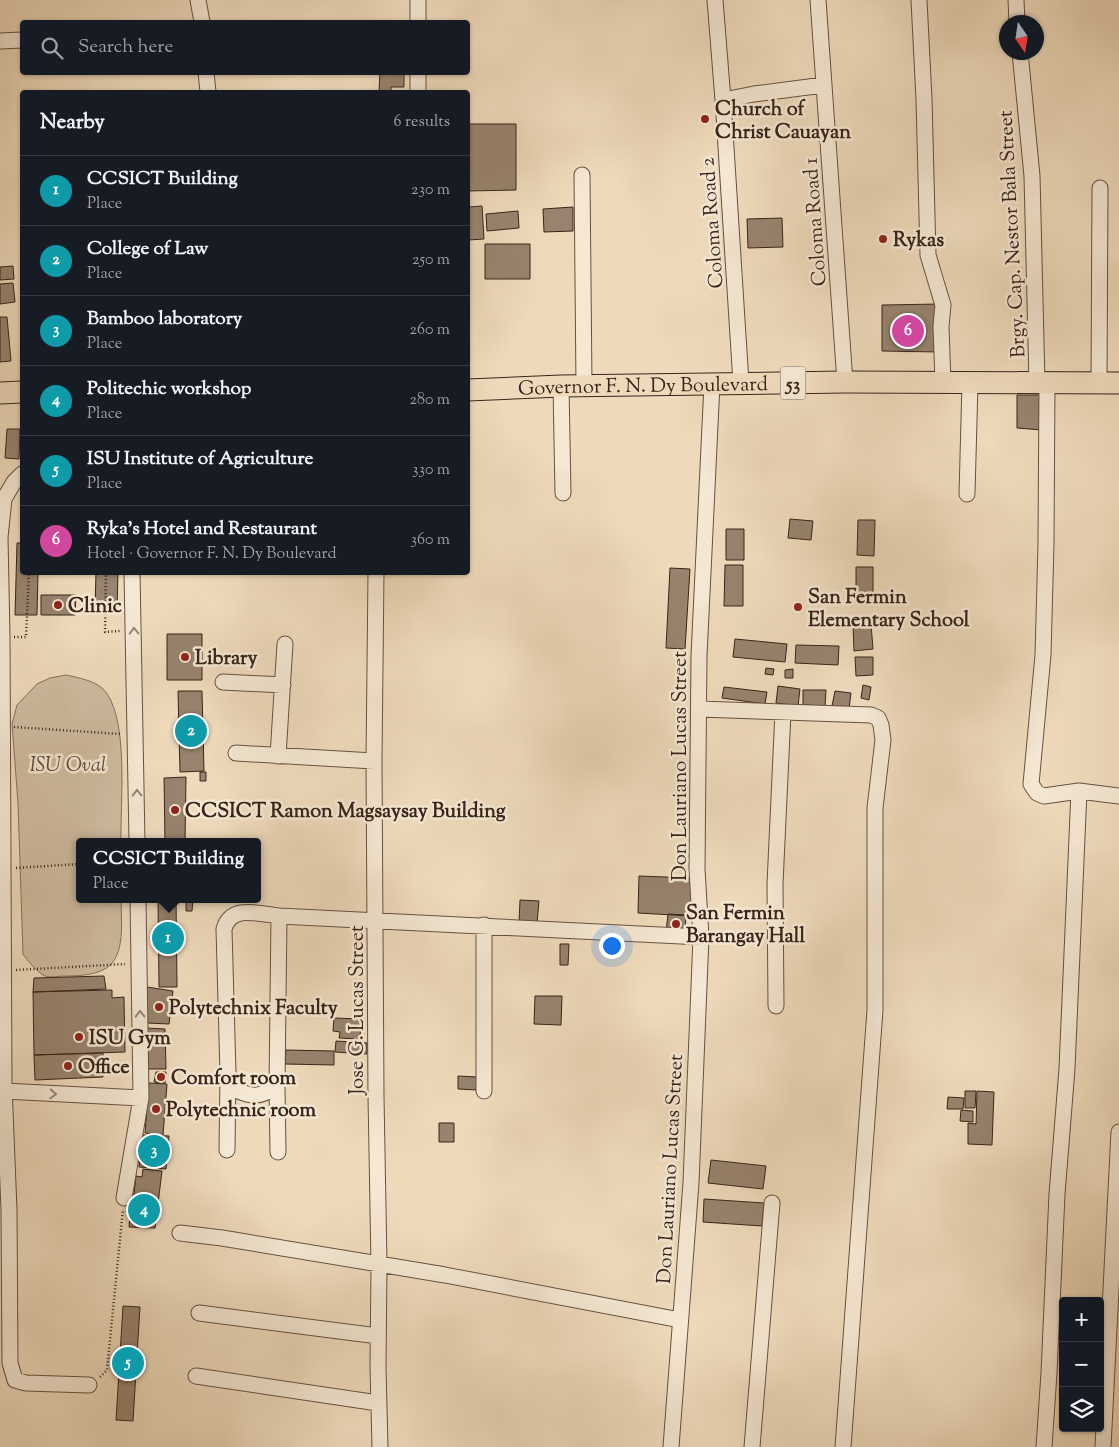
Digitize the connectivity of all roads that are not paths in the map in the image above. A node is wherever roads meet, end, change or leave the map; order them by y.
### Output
1 (198, 0) edge
2 (418, 0) edge
3 (715, 0) edge
4 (818, 0) edge
5 (919, 0) edge
6 (1016, 0) edge
7 (1017, 15) edge
8 (202, 20) edge
9 (418, 20) edge
10 (20, 40) edge
11 (0, 41) edge
12 (1021, 60) edge
13 (206, 75) edge
14 (418, 75) edge
15 (824, 85) junction
16 (208, 90) edge
17 (418, 90) edge
18 (723, 100) junction
19 (582, 175) dead end
20 (1100, 188) dead end
21 (845, 382) junction
22 (741, 383) junction
23 (943, 383) junction
24 (970, 383) junction
25 (1109, 383) edge
26 (712, 384) junction
27 (1042, 384) junction
28 (562, 386) junction
29 (584, 386) junction
30 (470, 390) edge
31 (20, 392) edge
32 (0, 393) edge
33 (20, 476) edge
34 (563, 493) dead end
35 (967, 494) dead end
36 (132, 575) edge
37 (376, 575) edge
38 (285, 644) dead end
39 (223, 682) dead end
40 (283, 685) junction
41 (699, 709) junction
42 (783, 712) junction
43 (236, 753) dead end
44 (278, 756) junction
45 (374, 761) junction
46 (1079, 791) junction
47 (1119, 796) edge
48 (137, 838) edge
49 (138, 903) edge
50 (279, 916) junction
51 (376, 920) junction
52 (484, 925) junction
53 (701, 937) junction
54 (776, 1006) dead end
55 (228, 1074) junction
56 (277, 1087) junction
57 (4, 1091) junction
58 (484, 1091) dead end
59 (141, 1098) junction
60 (1119, 1132) edge
61 (227, 1150) dead end
62 (278, 1152) dead end
63 (124, 1198) road end
64 (772, 1203) dead end
65 (180, 1233) dead end
66 (380, 1264) junction
67 (199, 1313) dead end
68 (680, 1320) junction
69 (378, 1336) junction
70 (196, 1376) dead end
71 (89, 1385) road end
72 (378, 1403) junction
73 (380, 1447) edge
74 (670, 1447) edge
75 (752, 1447) edge
76 (844, 1447) edge
77 (1044, 1447) edge
78 (1103, 1447) edge

1 - 8 street
2 - 9 street
3 - 18 street, Coloma Road 2
4 - 15 street, Coloma Road 1
5 - 23 street
6 - 7 street
10 - 11 street
12 - 27 street, Brgy. Cap. Nestor Bala Street
13 - 16 street
14 - 17 street
15 - 18 street
15 - 21 street, Coloma Road 1
18 - 22 street, Coloma Road 2
19 - 29 street
20 - 25 street
21 - 22 highway, Governor F. N. Dy Boulevard / 53
21 - 23 highway, Governor F. N. Dy Boulevard / 53
22 - 26 highway, Governor F. N. Dy Boulevard / 53
23 - 24 highway, Governor F. N. Dy Boulevard / 53
24 - 27 highway, Governor F. N. Dy Boulevard / 53
24 - 35 street
25 - 27 highway, Governor F. N. Dy Boulevard / 53
26 - 29 highway, Governor F. N. Dy Boulevard / 53
26 - 41 street, Don Lauriano Lucas Street
27 - 46 street, Brgy. Cap. Nestor Bala Street
28 - 29 highway, Governor F. N. Dy Boulevard / 53
28 - 30 highway, Governor F. N. Dy Boulevard / 53
28 - 34 street
31 - 32 highway
33 - 57 street
48 -> 36 street
37 - 45 street, Jose G. Lucas Street
38 - 40 street
39 - 40 street
40 - 44 street
41 - 42 street
41 - 53 street, Don Lauriano Lucas Street
42 - 54 street
42 - 76 street
43 - 44 street
44 - 45 street
45 - 51 street, Jose G. Lucas Street
46 - 47 street
46 - 77 street
59 -> 49 street
50 - 51 street
50 - 55 street
50 - 56 street
51 - 52 street
51 - 66 street, Jose G. Lucas Street
52 - 53 street
52 - 58 street
53 - 68 street, Don Lauriano Lucas Street
55 - 56 street
55 - 61 street
56 - 62 street
57 -> 59 street
57 - 71 street
59 - 63 street
60 - 78 street
64 - 75 street
65 - 66 street
66 - 68 street
66 - 69 street, Jose G. Lucas Street
67 - 69 street
68 - 74 street, Don Lauriano Lucas Street
69 - 72 street, Jose G. Lucas Street
70 - 72 street
72 - 73 street, Jose G. Lucas Street

